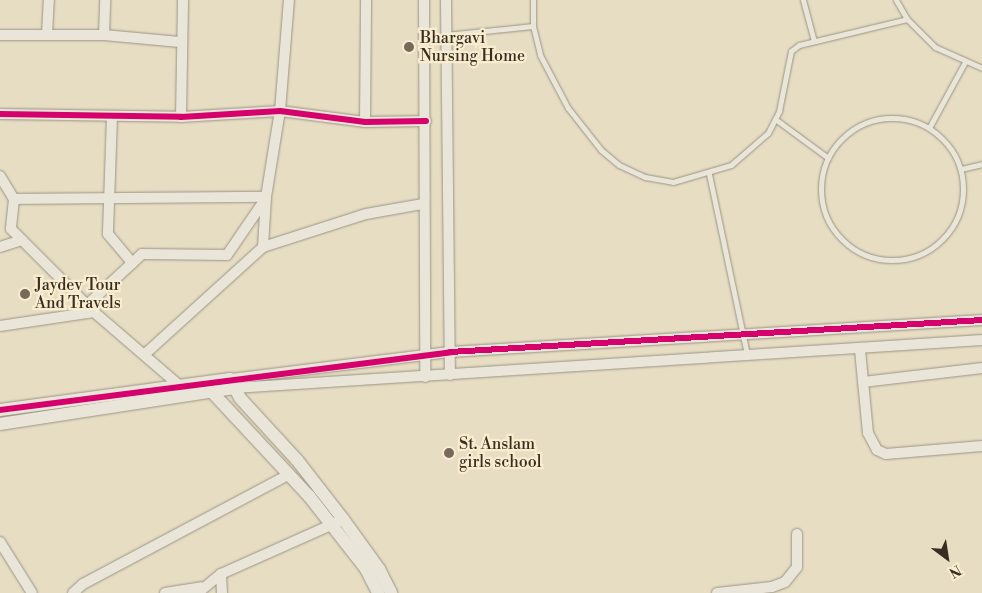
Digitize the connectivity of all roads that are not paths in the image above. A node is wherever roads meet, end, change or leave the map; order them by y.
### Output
1 (48, 0) edge
2 (105, 0) edge
3 (183, 0) edge
4 (289, 0) edge
5 (366, 0) edge
6 (424, 0) edge
7 (446, 0) edge
8 (533, 0) edge
9 (803, 0) edge
10 (896, 0) edge
11 (907, 19) junction
12 (533, 26) junction
13 (0, 35) edge
14 (47, 35) junction
15 (445, 35) junction
16 (104, 36) junction
17 (814, 41) junction
18 (180, 42) junction
19 (964, 62) junction
20 (982, 68) edge
21 (280, 111) junction
22 (0, 114) edge
23 (112, 117) junction
24 (181, 117) junction
25 (775, 119) junction
26 (426, 121) junction
27 (365, 122) junction
28 (929, 128) junction
29 (828, 158) junction
30 (982, 164) edge
31 (961, 169) junction
32 (709, 174) junction
33 (0, 176) edge
34 (3, 190) edge
35 (266, 197) junction
36 (110, 198) junction
37 (14, 199) junction
38 (423, 204) junction
39 (22, 240) junction
40 (0, 247) edge
41 (263, 247) junction
42 (132, 263) junction
43 (91, 309) junction
44 (982, 320) edge
45 (0, 326) edge
46 (742, 335) junction
47 (982, 340) edge
48 (860, 350) junction
49 (450, 352) junction
50 (145, 354) junction
51 (426, 355) junction
52 (747, 355) junction
53 (982, 368) edge
54 (450, 376) junction
55 (425, 377) junction
56 (863, 382) junction
57 (232, 384) junction
58 (180, 386) junction
59 (209, 387) junction
60 (0, 410) edge
61 (0, 424) edge
62 (982, 446) edge
63 (290, 474) junction
64 (343, 519) junction
65 (332, 525) junction
66 (796, 534) dead end
67 (0, 542) edge
68 (221, 574) junction
69 (200, 590) edge
70 (32, 593) edge
71 (73, 593) edge
72 (165, 593) edge
73 (222, 593) edge
74 (378, 593) edge
75 (391, 593) edge
76 (718, 593) edge

1 - 14 street
2 - 16 street
3 - 18 street
4 - 21 street
5 - 27 street
6 - 26 street
7 - 15 street
8 - 12 lane
9 - 17 lane
10 - 11 lane
11 - 17 lane
11 - 19 lane
12 - 15 lane
12 - 32 lane
13 - 14 street
14 - 16 street
15 - 49 street
16 - 18 street
17 - 25 lane
18 - 24 street
19 - 20 lane
19 - 28 lane
21 - 24 street
21 - 27 street
21 - 35 street
22 - 23 street
23 - 24 street
23 - 36 street
25 - 29 lane
25 - 32 lane
26 - 27 street
26 - 38 street
28 - 29 lane
28 - 31 lane
29 - 31 lane
30 - 31 lane
32 - 46 lane
33 - 34 street
34 - 37 street
35 - 36 street
35 - 41 street
35 - 42 street
36 - 37 street
36 - 42 street
37 - 39 street
38 - 41 street
38 - 51 street
39 - 40 street
39 - 43 street
41 - 50 street
42 - 43 street
43 - 45 street
43 - 50 street
44 - 46 street
46 - 49 street
46 - 52 lane
47 - 48 street
48 - 52 street
48 - 56 street
49 - 51 street
49 - 54 street
50 - 58 street
51 - 55 street
51 - 57 street
52 - 54 street
53 - 56 street
54 - 55 street
55 - 57 street
56 - 62 street
57 - 59 street
57 - 64 street
58 - 59 street
58 - 60 street
59 - 61 street
59 - 63 street
63 - 65 street
63 - 71 street
64 - 65 street
64 - 75 street
65 - 68 street
65 - 74 street
66 - 76 street
67 - 70 street
68 - 69 street
68 - 73 street
69 - 72 street

